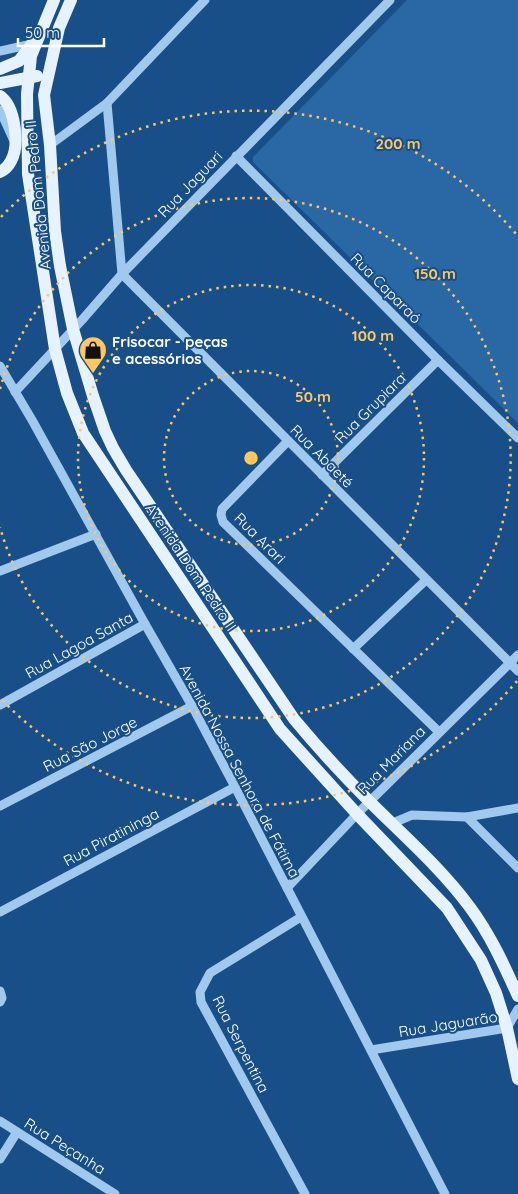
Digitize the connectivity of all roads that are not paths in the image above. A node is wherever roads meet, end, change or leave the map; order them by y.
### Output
1 (54, 0) edge
2 (71, 0) edge
3 (205, 0) edge
4 (390, 0) edge
5 (42, 28) junction
6 (32, 44) junction
7 (0, 51) edge
8 (0, 69) edge
9 (48, 72) junction
10 (29, 79) junction
11 (0, 83) edge
12 (0, 96) edge
13 (107, 103) junction
14 (0, 110) edge
15 (50, 144) junction
16 (16, 145) junction
17 (236, 156) junction
18 (0, 172) edge
19 (122, 274) junction
20 (73, 329) junction
21 (55, 349) junction
22 (438, 360) junction
23 (0, 366) edge
24 (15, 392) junction
25 (518, 438) edge
26 (288, 441) junction
27 (322, 475) junction
28 (96, 534) junction
29 (0, 571) edge
30 (426, 580) junction
31 (145, 624) junction
32 (352, 649) junction
33 (518, 655) edge
34 (510, 663) junction
35 (518, 671) edge
36 (0, 705) edge
37 (192, 706) junction
38 (439, 732) junction
39 (235, 787) junction
40 (370, 802) junction
41 (0, 806) edge
42 (518, 808) edge
43 (357, 814) junction
44 (467, 817) junction
45 (393, 823) junction
46 (518, 868) edge
47 (287, 888) junction
48 (0, 912) edge
49 (301, 917) junction
50 (0, 991) edge
51 (518, 996) edge
52 (0, 1002) edge
53 (518, 1009) edge
54 (507, 1028) junction
55 (371, 1050) junction
56 (518, 1079) edge
57 (0, 1121) edge
58 (18, 1132) junction
59 (0, 1159) edge
60 (115, 1194) edge
61 (305, 1194) edge
62 (445, 1194) edge

1 - 5 main road, Avenida Dom Pedro II
2 - 9 main road, Avenida Dom Pedro II
3 - 13 street
4 - 17 street, Rua Jaguari
5 - 6 main road
5 - 10 main road, Avenida Dom Pedro II
6 - 7 street
6 - 8 main road
9 - 10 main road
9 - 15 main road, Avenida Dom Pedro II
10 - 11 main road
10 - 21 main road, Avenida Dom Pedro II
12 - 16 main road
13 - 15 street
13 - 19 street
14 - 16 street
15 - 20 main road, Avenida Dom Pedro II
16 - 18 main road
17 - 19 street, Rua Jaguari
17 - 22 street, Rua Caparaó
19 - 20 street, Rua Jaguari
19 - 26 street, Rua Abaeté
20 - 21 street, Rua Jaguari
20 - 40 main road, Avenida Dom Pedro II
21 - 24 street, Rua Jaguari
21 - 43 main road, Avenida Dom Pedro II
22 - 25 street, Rua Caparaó
22 - 27 street, Rua Grupiara
23 - 24 street, Avenida Nossa Senhora de Fátima
24 - 28 street, Avenida Nossa Senhora de Fátima
26 - 27 street, Rua Abaeté
26 - 32 street, Rua Arari
27 - 30 street, Rua Abaeté
28 - 29 street
28 - 31 street, Avenida Nossa Senhora de Fátima
30 - 32 street
30 - 34 street, Rua Abaeté
31 - 36 street, Rua Lagoa Santa
31 - 37 street, Avenida Nossa Senhora de Fátima
32 - 38 street, Rua Arari
33 - 34 street, Rua Mariana
34 - 35 street, Rua Abaeté
34 - 38 street, Rua Mariana
37 - 39 street, Avenida Nossa Senhora de Fátima
37 - 41 street, Rua São Jorge
38 - 40 street, Rua Mariana
39 - 47 street, Avenida Nossa Senhora de Fátima
39 - 48 street, Rua Piratininga
40 - 43 street, Rua Mariana
40 - 45 main road, Avenida Dom Pedro II
42 - 44 street
43 - 47 street, Rua Mariana
43 - 54 main road, Avenida Dom Pedro II
44 - 45 street
44 - 46 street
45 - 51 main road, Avenida Dom Pedro II
47 - 49 street, Avenida Nossa Senhora de Fátima
49 - 55 street, Avenida Nossa Senhora de Fátima
49 - 61 street, Rua Serpentina
50 - 52 street
53 - 54 street, Rua Jaguarão
54 - 55 street, Rua Jaguarão
54 - 56 main road, Avenida Dom Pedro II
55 - 62 street, Avenida Nossa Senhora de Fátima
57 - 58 street, Rua Peçanha
58 - 59 street
58 - 60 street, Rua Peçanha

